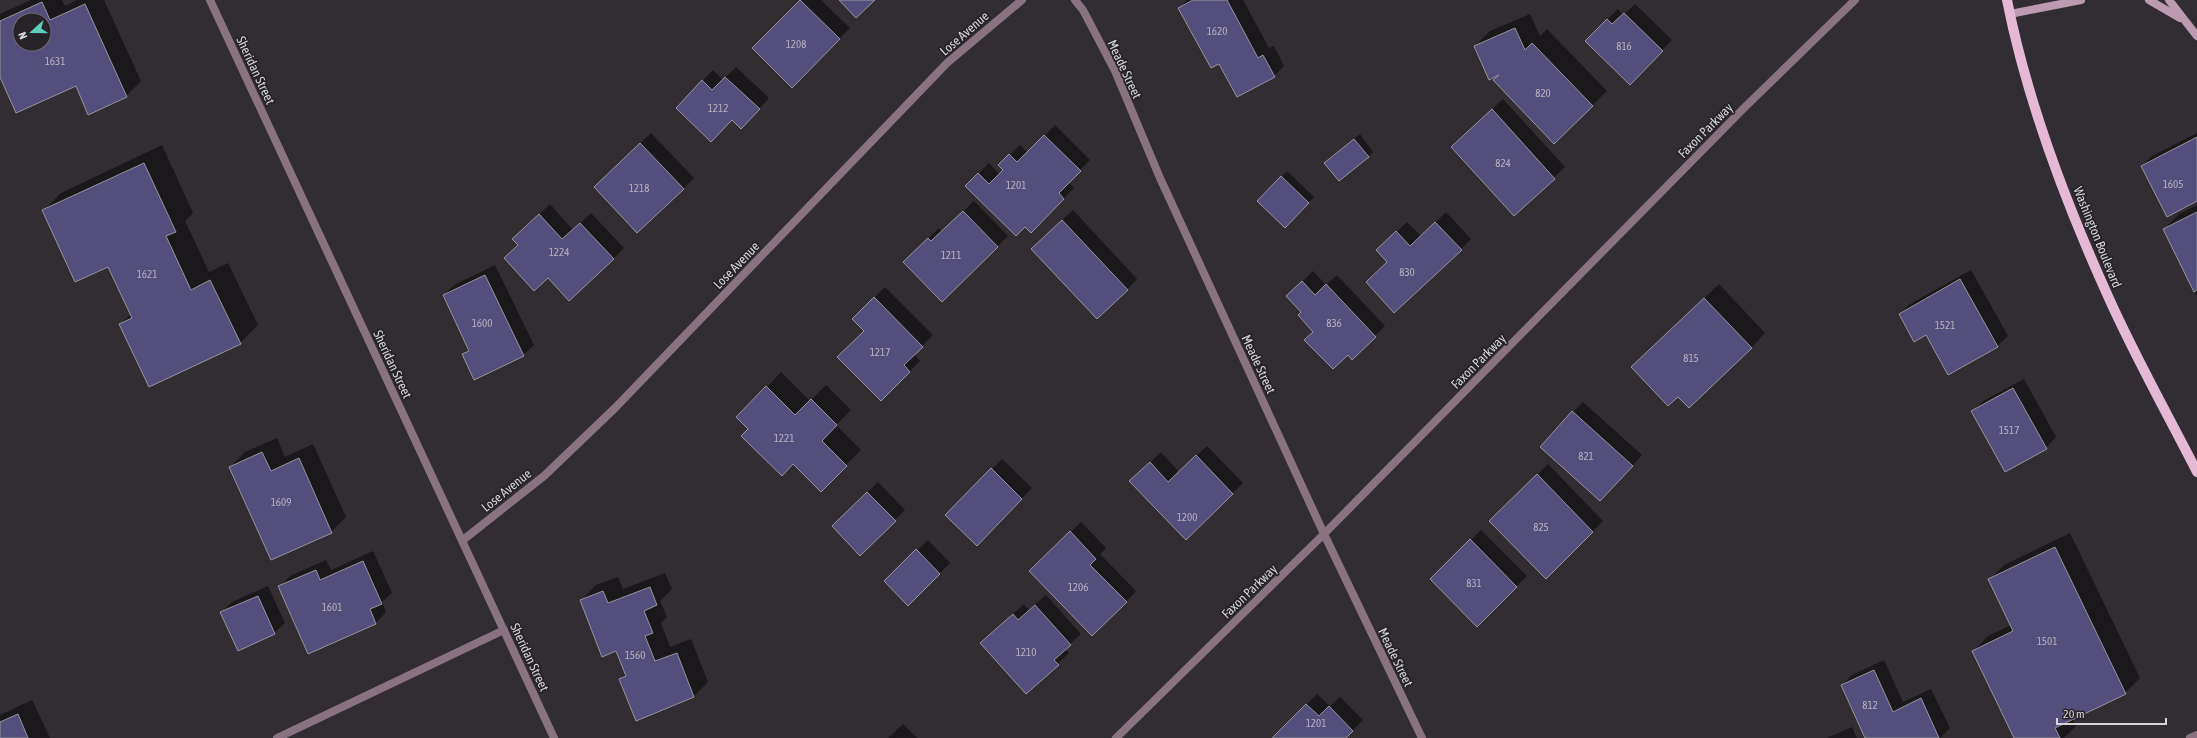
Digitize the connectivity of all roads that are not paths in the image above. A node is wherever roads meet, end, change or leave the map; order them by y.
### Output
1 (210, 0) edge
2 (1022, 0) edge
3 (1075, 0) edge
4 (1855, 0) edge
5 (2008, 0) edge
6 (2081, 0) edge
7 (2149, 0) edge
8 (2170, 0) edge
9 (2010, 14) junction
10 (2183, 19) junction
11 (2197, 36) edge
12 (2197, 472) edge
13 (1324, 534) junction
14 (463, 540) junction
15 (504, 630) junction
16 (2197, 735) edge
17 (278, 738) edge
18 (554, 738) edge
19 (1116, 738) edge
20 (1422, 738) edge
21 (2190, 738) edge

1 - 14 street, Sheridan Street
2 - 14 street, Lose Avenue
3 - 13 street, Meade Street
4 - 13 street, Faxon Parkway
5 - 9 main road, Washington Boulevard
6 - 9 main road
7 - 10 main road
8 - 10 main road
9 - 12 main road, Washington Boulevard
10 - 11 main road
13 - 19 street, Faxon Parkway
13 - 20 street, Meade Street
14 - 15 street, Sheridan Street
15 - 17 street
15 - 18 street, Sheridan Street
16 - 21 street

